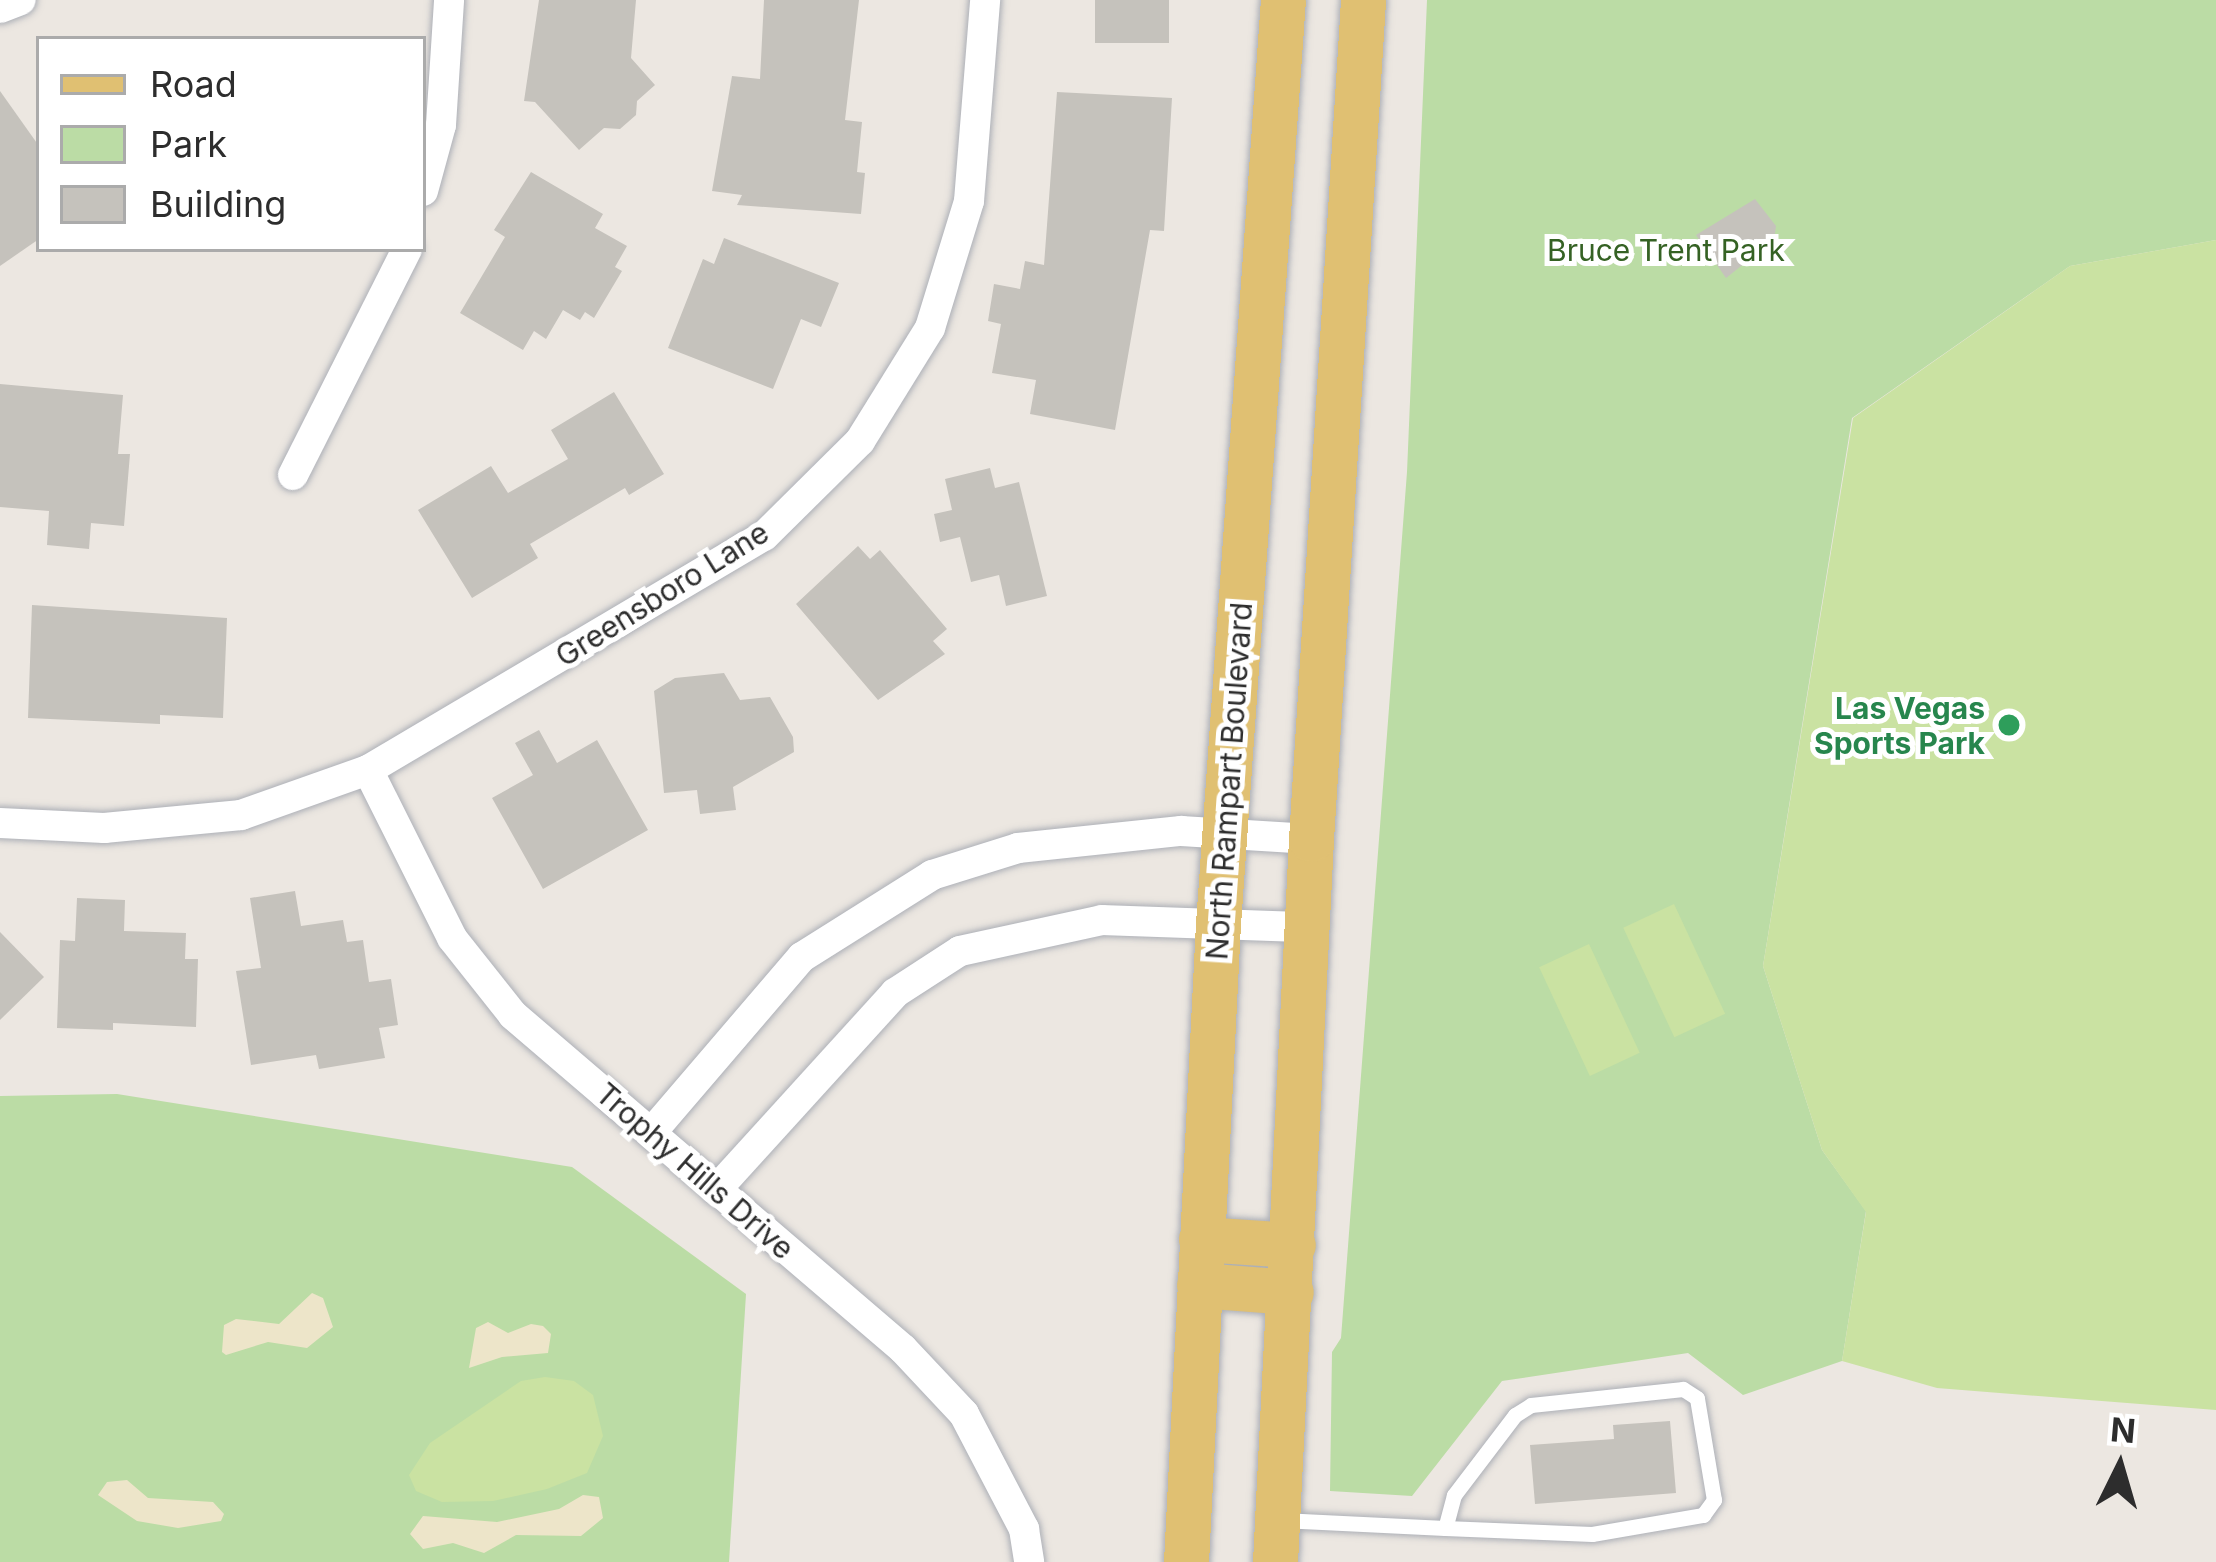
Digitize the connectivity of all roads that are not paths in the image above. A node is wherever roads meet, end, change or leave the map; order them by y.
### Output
1 (21, 0) edge
2 (449, 0) edge
3 (985, 0) edge
4 (1282, 0) edge
5 (1364, 0) edge
6 (0, 8) edge
7 (426, 180) edge
8 (406, 252) edge
9 (293, 475) dead end
10 (368, 770) junction
11 (0, 823) edge
12 (1225, 834) junction
13 (1311, 839) junction
14 (1218, 924) junction
15 (1307, 928) junction
16 (650, 1133) junction
17 (716, 1190) junction
18 (1201, 1239) junction
19 (1292, 1245) junction
20 (1199, 1286) junction
21 (1291, 1292) junction
22 (1445, 1528) junction
23 (1276, 1541) edge
24 (1029, 1562) edge
25 (1186, 1562) edge

1 - 6 street
2 - 7 street
3 - 10 street, Greensboro Lane
4 - 12 main road, North Rampart Boulevard
5 - 13 main road
8 - 9 street
10 - 11 street, Greensboro Lane
10 - 16 street, Trophy Hills Drive
12 - 13 street
12 - 14 main road, North Rampart Boulevard
12 - 16 street
13 - 15 main road
14 - 15 street
14 - 17 street
14 - 18 main road, North Rampart Boulevard
15 - 19 main road
16 - 17 street, Trophy Hills Drive
17 - 24 street, Trophy Hills Drive
18 - 19 main road
18 - 20 main road, North Rampart Boulevard
19 - 21 main road
20 - 21 main road
20 - 25 main road, North Rampart Boulevard
21 - 23 main road
22 - 22 lane
22 - 23 lane

